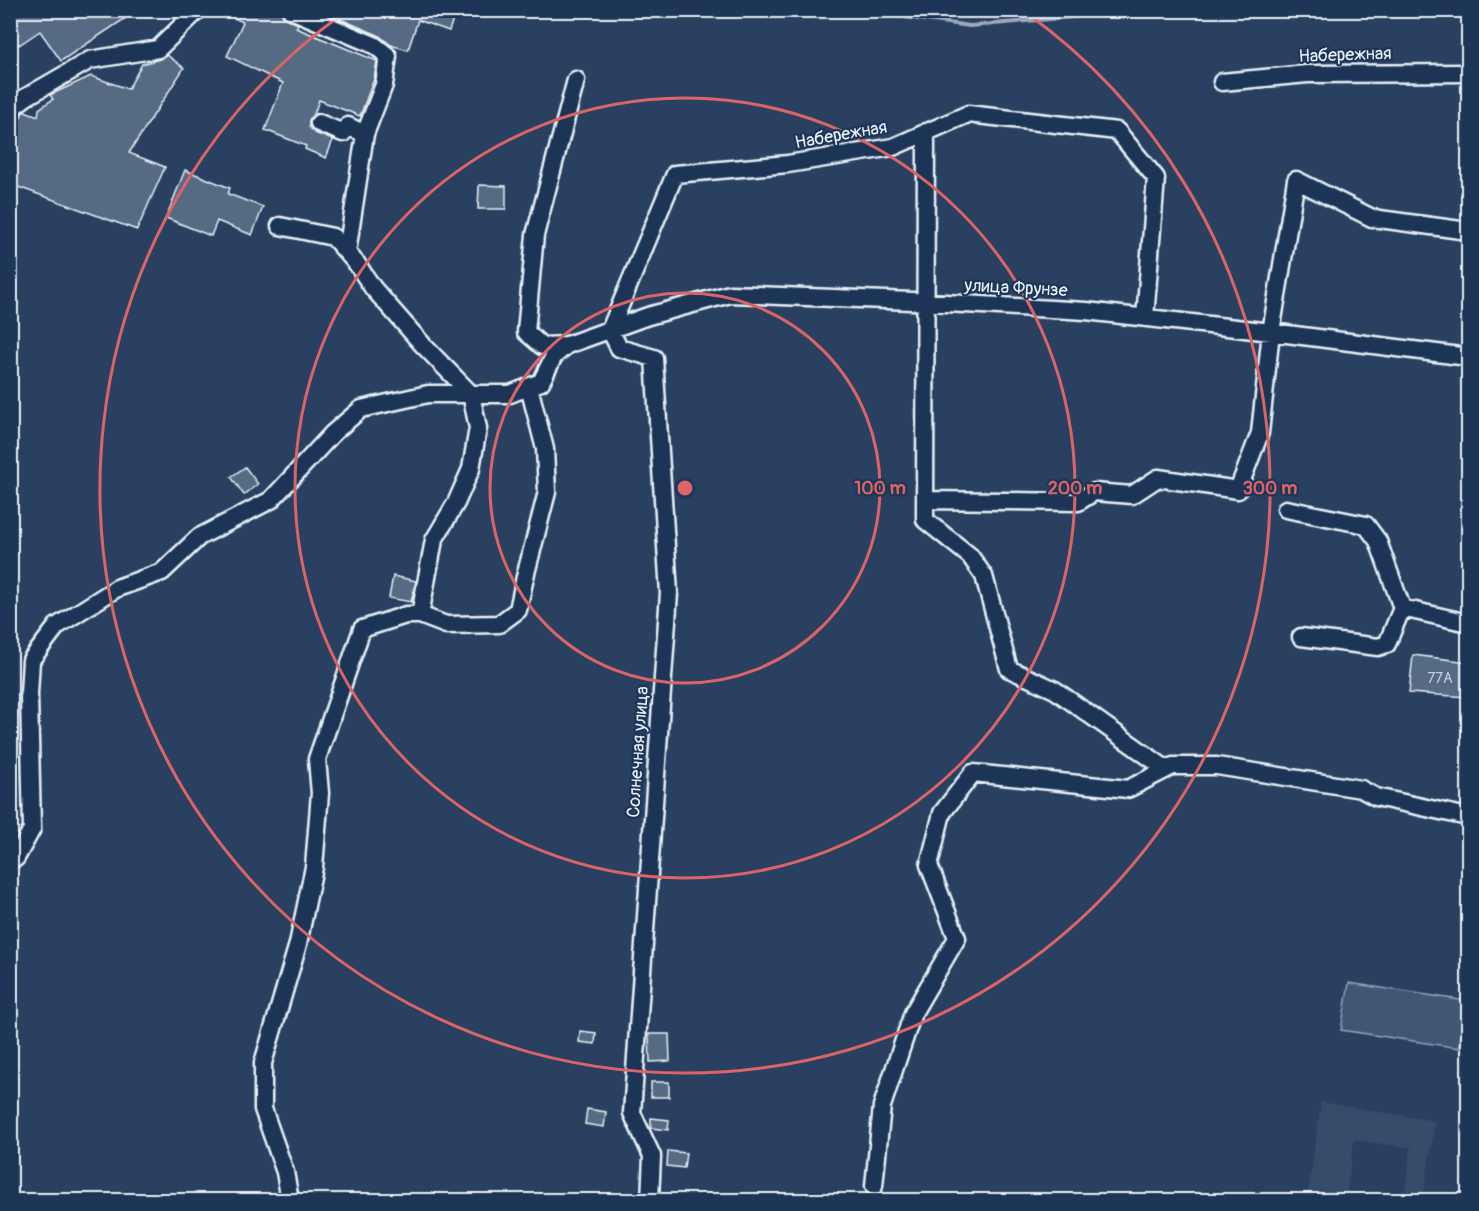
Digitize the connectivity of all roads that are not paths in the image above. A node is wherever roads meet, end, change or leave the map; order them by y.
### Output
1 (198, 10) edge
2 (291, 10) edge
3 (1468, 73) edge
4 (576, 81) dead end
5 (1222, 82) dead end
6 (10, 109) edge
7 (319, 123) dead end
8 (926, 132) junction
9 (365, 134) junction
10 (280, 226) dead end
11 (1468, 231) edge
12 (347, 252) junction
13 (925, 302) junction
14 (1145, 318) junction
15 (610, 330) junction
16 (1271, 332) junction
17 (567, 345) junction
18 (1468, 357) edge
19 (529, 387) junction
20 (471, 394) junction
21 (925, 500) junction
22 (1286, 508) dead end
23 (1402, 608) junction
24 (420, 615) junction
25 (1468, 623) edge
26 (1301, 637) dead end
27 (1166, 769) junction
28 (1468, 817) edge
29 (10, 860) edge
30 (874, 1186) dead end
31 (290, 1200) edge
32 (650, 1200) edge

1 - 6 street
2 - 9 street
3 - 5 street, Набережная
4 - 17 street
7 - 9 street
8 - 13 street
8 - 14 street, Набережная
8 - 15 street, Набережная
9 - 12 street
10 - 12 street
11 - 16 street
12 - 20 street
13 - 14 street, улица Фрунзе
13 - 15 street, улица Фрунзе
13 - 21 street
14 - 16 street, улица Фрунзе
15 - 17 street, улица Фрунзе
15 - 32 street, Солнечная улица
16 - 18 street, улица Фрунзе
16 - 21 street
17 - 19 street
19 - 20 street
19 - 24 street
20 - 24 street
20 - 29 street
21 - 27 street
22 - 23 street
23 - 25 street
23 - 26 street
24 - 31 street
27 - 28 street
27 - 30 street

